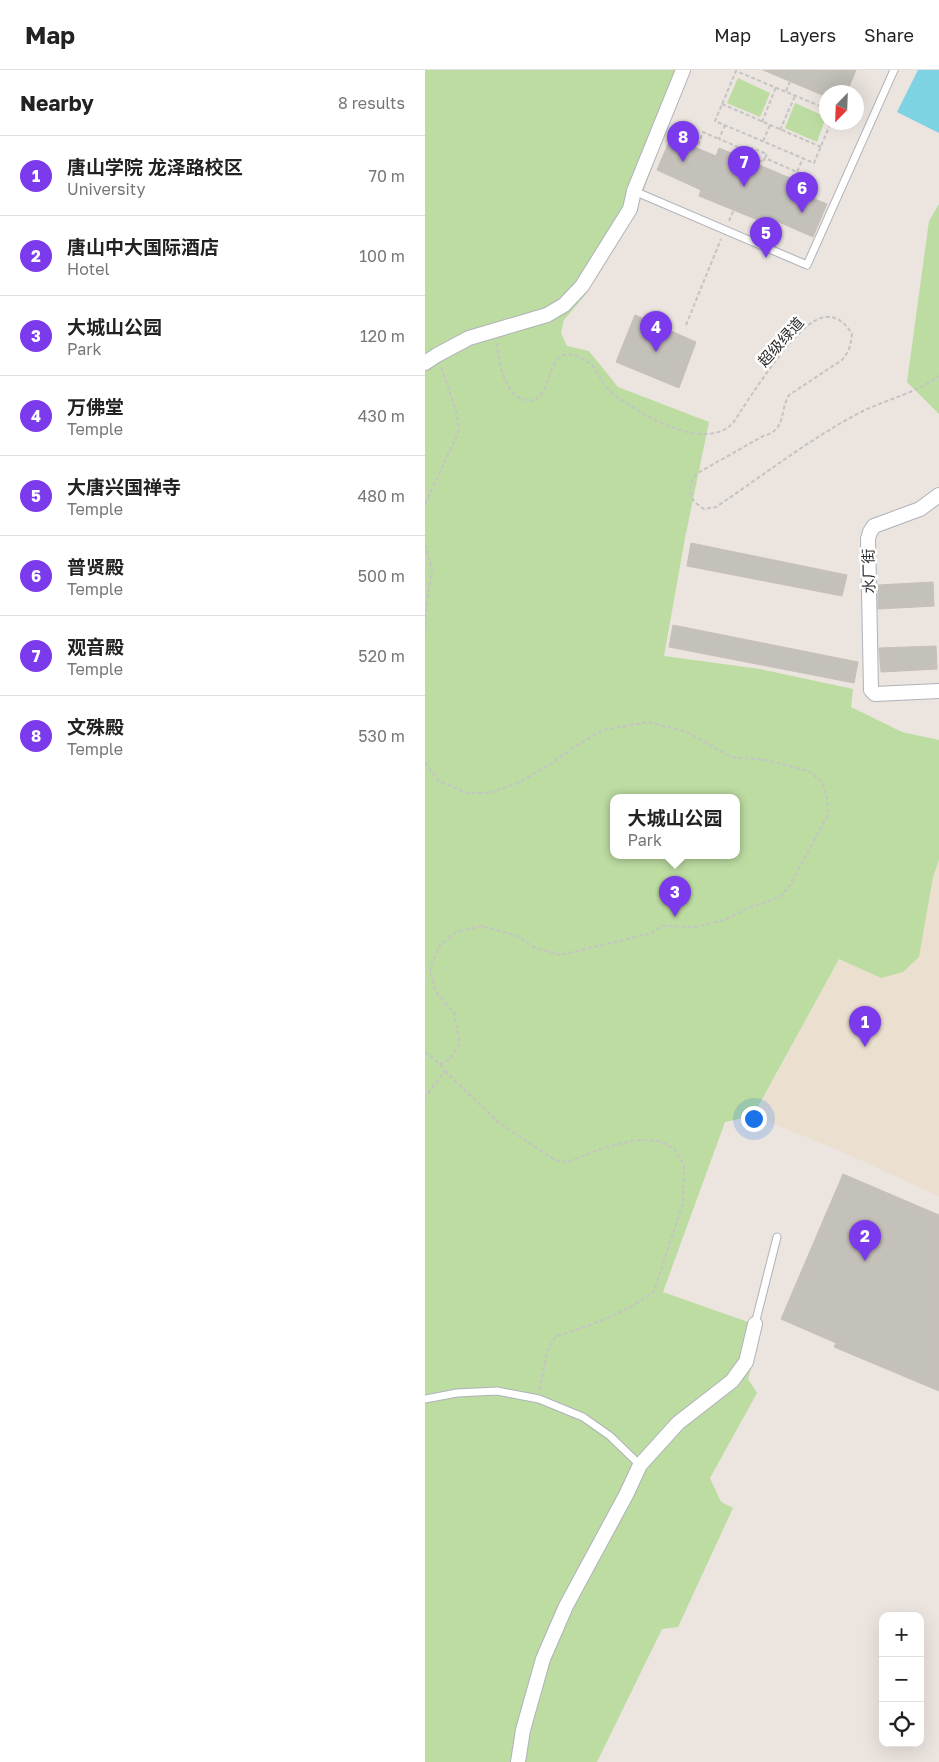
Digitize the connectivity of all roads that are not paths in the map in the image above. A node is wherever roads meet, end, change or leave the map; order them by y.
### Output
1 (683, 70) edge
2 (894, 70) edge
3 (634, 191) junction
4 (425, 363) edge
5 (939, 495) edge
6 (939, 691) edge
7 (777, 1237) dead end
8 (755, 1324) joint
9 (425, 1399) edge
10 (640, 1465) junction
11 (518, 1762) edge

1 - 3 street
2 - 3 lane
3 - 4 street
5 - 6 street, 水厂街
7 - 8 lane
8 - 10 street
9 - 10 lane
10 - 11 street

